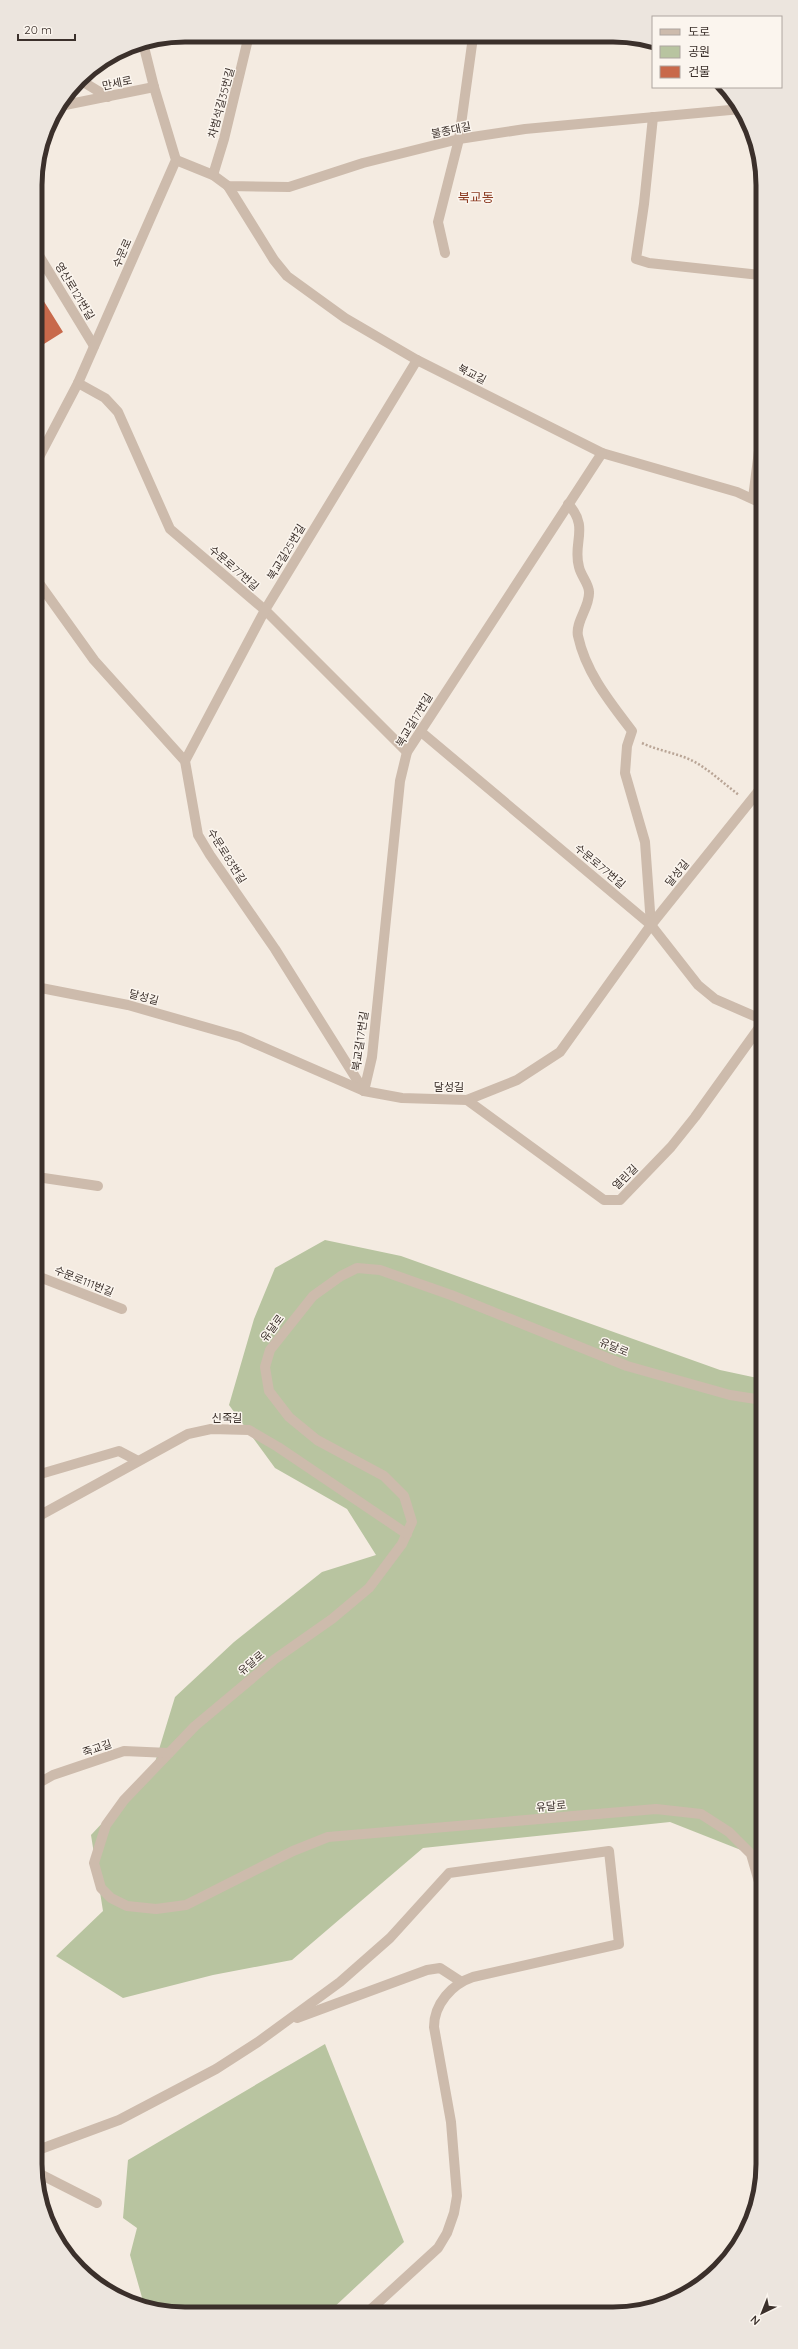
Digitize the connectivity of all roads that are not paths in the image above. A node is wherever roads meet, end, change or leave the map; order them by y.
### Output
1 (247, 42) edge
2 (472, 42) edge
3 (144, 48) edge
4 (85, 83) edge
5 (154, 87) junction
6 (108, 97) junction
7 (66, 105) edge
8 (735, 110) edge
9 (653, 117) junction
10 (459, 139) junction
11 (176, 160) junction
12 (213, 175) junction
13 (228, 186) junction
14 (445, 253) dead end
15 (42, 261) edge
16 (756, 275) edge
17 (94, 346) junction
18 (416, 360) junction
19 (78, 383) junction
20 (42, 452) edge
21 (602, 453) junction
22 (756, 500) edge
23 (568, 504) junction
24 (42, 587) edge
25 (265, 610) junction
26 (420, 731) junction
27 (407, 752) junction
28 (185, 762) junction
29 (756, 794) edge
30 (651, 925) junction
31 (42, 988) edge
32 (756, 1017) edge
33 (756, 1032) edge
34 (364, 1091) junction
35 (468, 1100) junction
36 (42, 1178) edge
37 (98, 1186) dead end
38 (42, 1278) edge
39 (122, 1309) dead end
40 (756, 1399) edge
41 (138, 1461) junction
42 (42, 1473) edge
43 (42, 1514) edge
44 (407, 1534) junction
45 (169, 1753) junction
46 (42, 1781) edge
47 (756, 1871) edge
48 (460, 1981) junction
49 (284, 2023) junction
50 (42, 2148) edge
51 (42, 2175) edge
52 (97, 2203) dead end
53 (373, 2307) edge

1 - 12 street, 차범석길35번길
2 - 10 street
3 - 5 street
4 - 6 street
5 - 6 street, 만세로
5 - 11 street
6 - 7 street, 만세로
8 - 9 street, 불종대길
9 - 10 street, 불종대길
9 - 16 street
10 - 13 street, 불종대길
10 - 14 street
11 - 12 street
11 - 17 street, 수문로
12 - 13 street
13 - 18 street, 북교길
15 - 17 street, 영산로121번길
17 - 19 street, 수문로
18 - 21 street, 북교길
18 - 25 street, 북교길25번길
19 - 20 street, 수문로
19 - 25 street, 수문로77번길
21 - 22 street, 북교길
21 - 23 street, 북교길17번길
23 - 26 street, 북교길17번길
23 - 30 street
24 - 28 street
25 - 27 street, 수문로77번길
25 - 28 street, 북교길25번길
26 - 27 street, 북교길17번길
26 - 30 street, 수문로77번길
27 - 34 street, 북교길17번길
28 - 34 street, 수문로83번길
29 - 30 street, 달성길
30 - 32 street, 수문로77번길
30 - 35 street, 달성길
31 - 34 street, 달성길
33 - 35 street, 열린길
34 - 35 street, 달성길
36 - 37 street
38 - 39 street, 수문로111번길
40 - 44 street, 유달로
41 - 42 street
41 - 43 street, 신죽길
41 - 44 street, 신죽길
44 - 45 street, 유달로
45 - 46 street, 죽교길
45 - 47 street, 유달로
48 - 49 street
48 - 49 street
48 - 53 street
49 - 50 street
51 - 52 street

